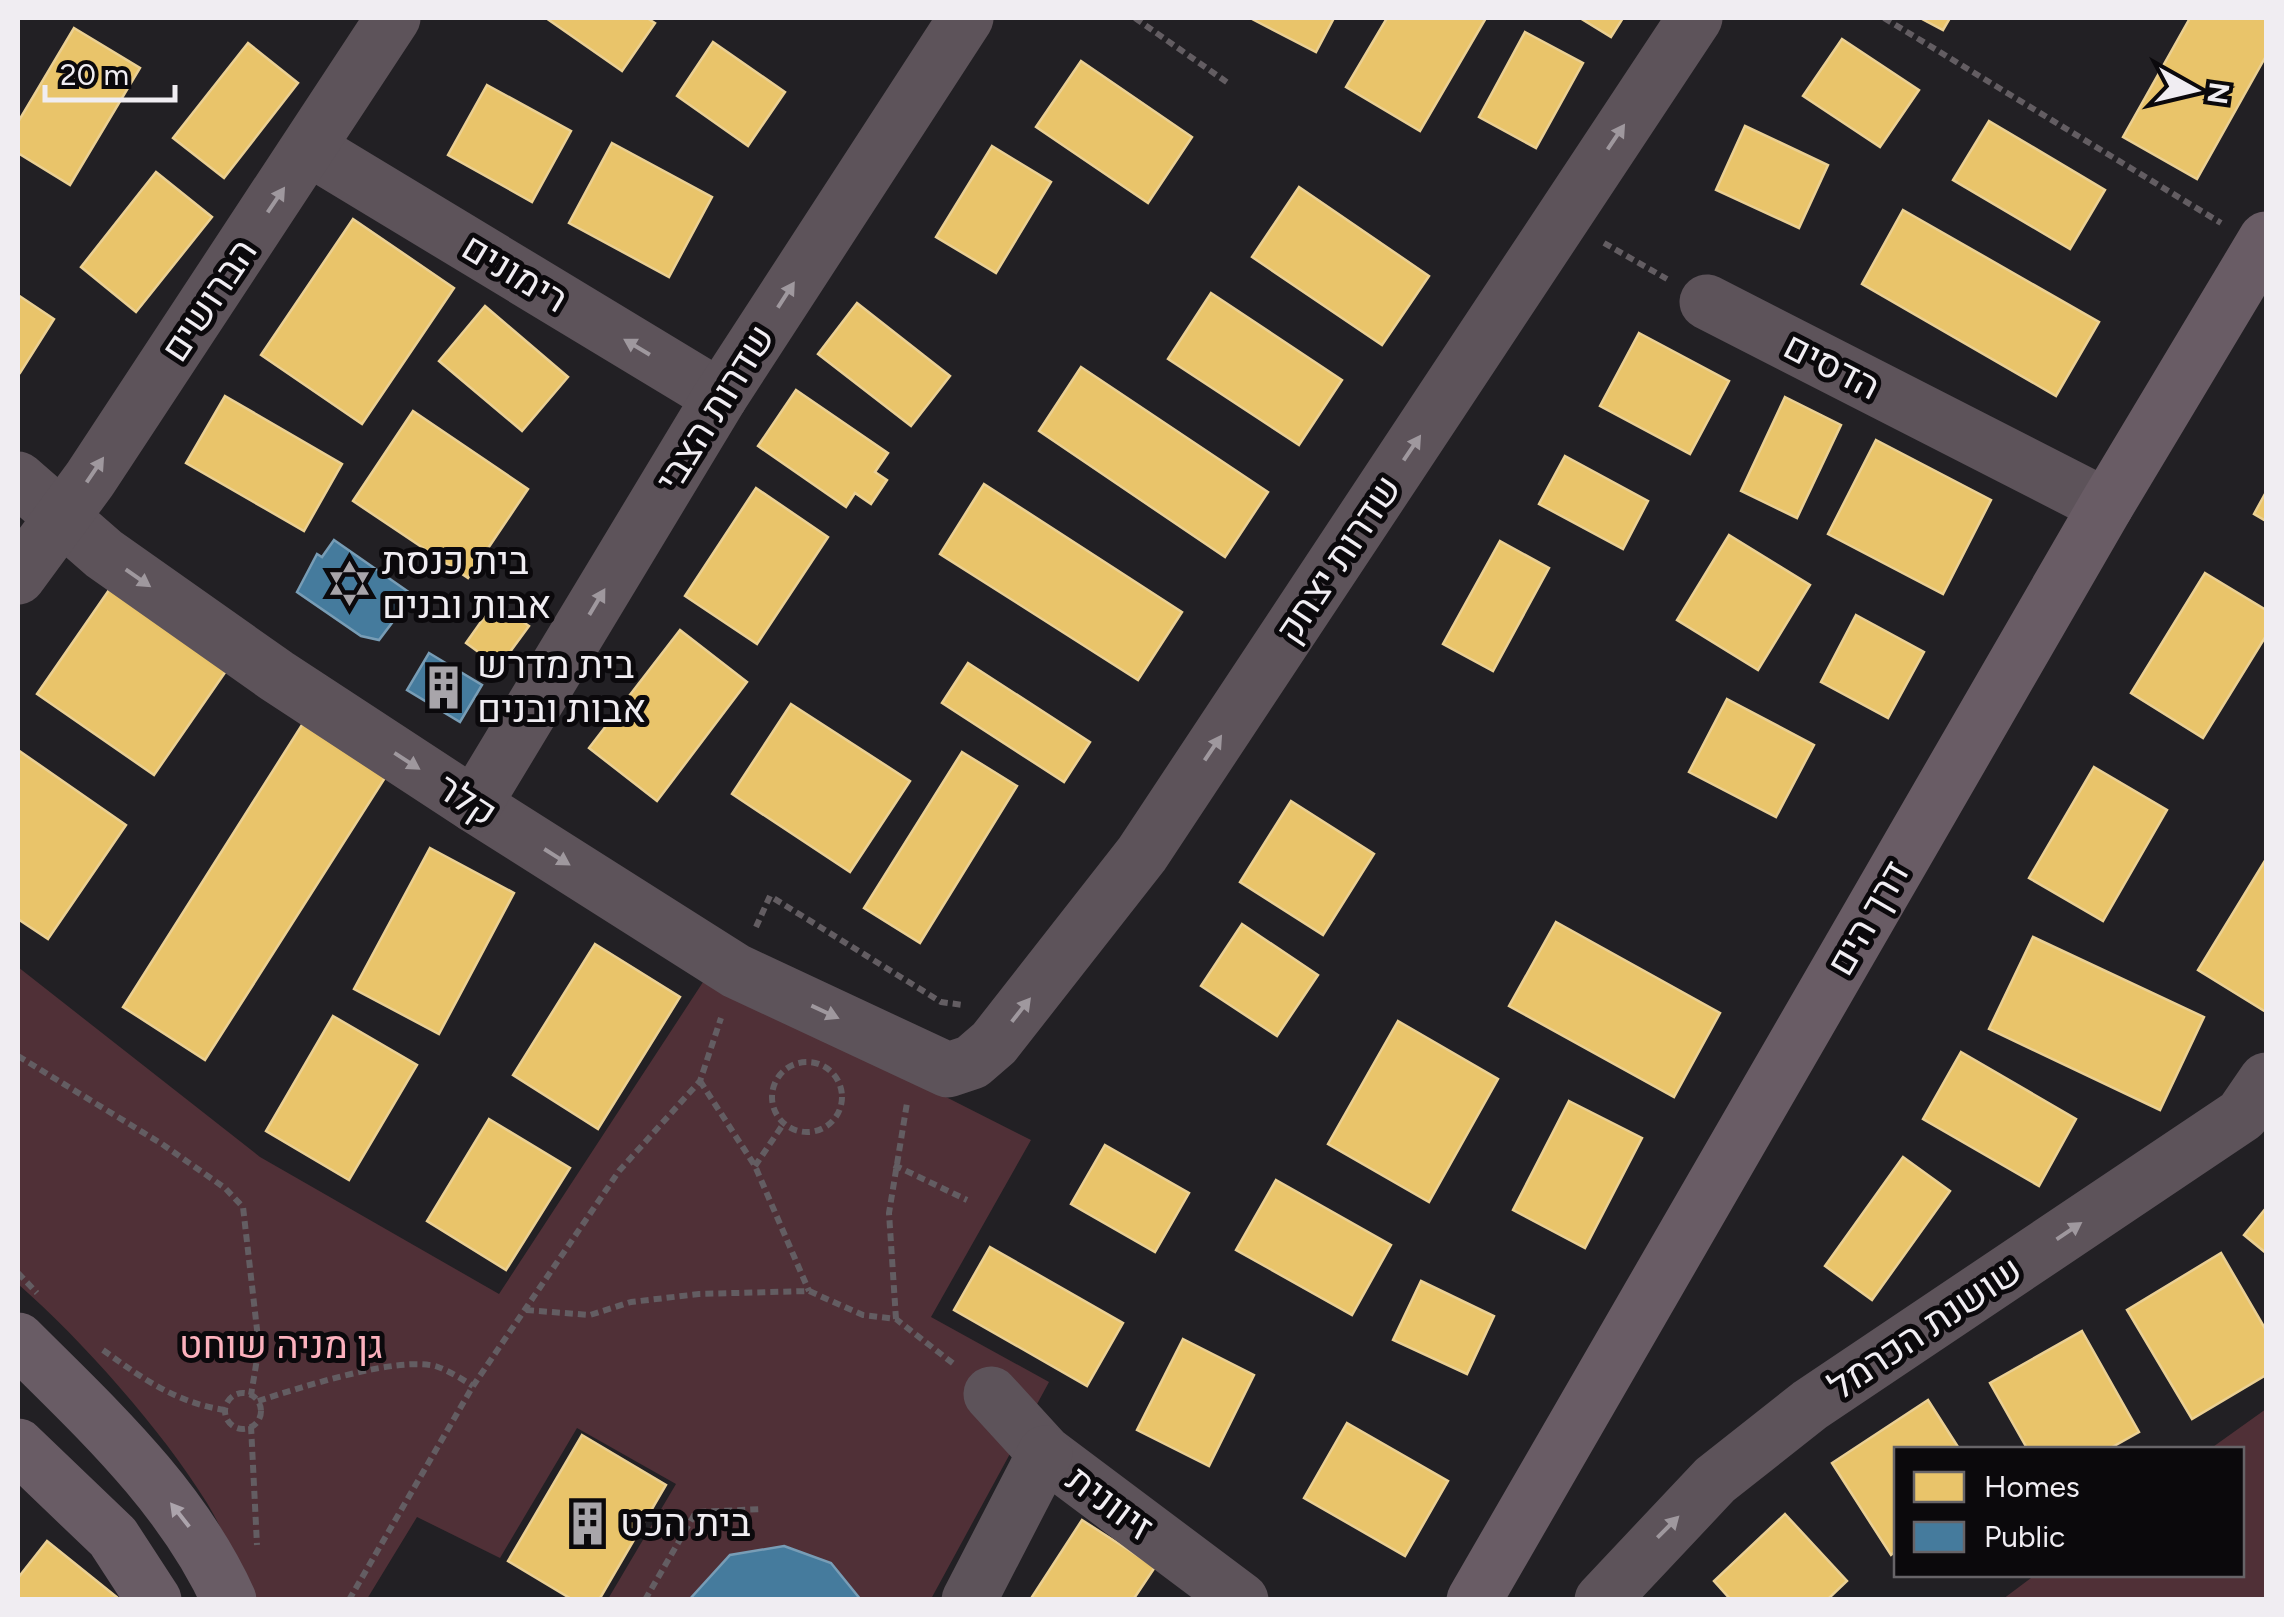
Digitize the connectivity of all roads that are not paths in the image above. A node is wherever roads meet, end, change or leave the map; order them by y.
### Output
1 (393, 18) edge
2 (966, 18) edge
3 (1695, 18) edge
4 (310, 150) junction
5 (2264, 243) edge
6 (1707, 302) road end
7 (720, 397) junction
8 (18, 479) edge
9 (2106, 506) junction
10 (61, 519) junction
11 (18, 577) edge
12 (474, 805) junction
13 (929, 1078) joint
14 (2266, 1080) edge
15 (31, 1320) edge
16 (991, 1394) road end
17 (18, 1446) edge
18 (1045, 1453) junction
19 (243, 1581) edge
20 (154, 1600) edge
21 (969, 1600) edge
22 (1241, 1600) edge
23 (1474, 1600) edge
24 (1602, 1600) edge

1 - 4 street, הברושים
7 -> 2 street, שדרות הצבי
13 -> 3 street, שדרות יצחק
7 -> 4 street, רימונים
10 -> 4 street, הברושים
5 - 9 main road, דרך הים
6 - 9 street, הדסים
12 -> 7 street, שדרות הצבי
8 - 10 street, קלר
9 - 23 main road, דרך הים
10 - 11 street, הברושים
10 -> 12 street, קלר
12 -> 13 street, קלר
24 -> 14 street, שושנת הכרמל
19 -> 15 main road
16 - 18 street, זיוונית
17 - 20 main road
18 - 21 street
18 - 22 street, זיוונית

